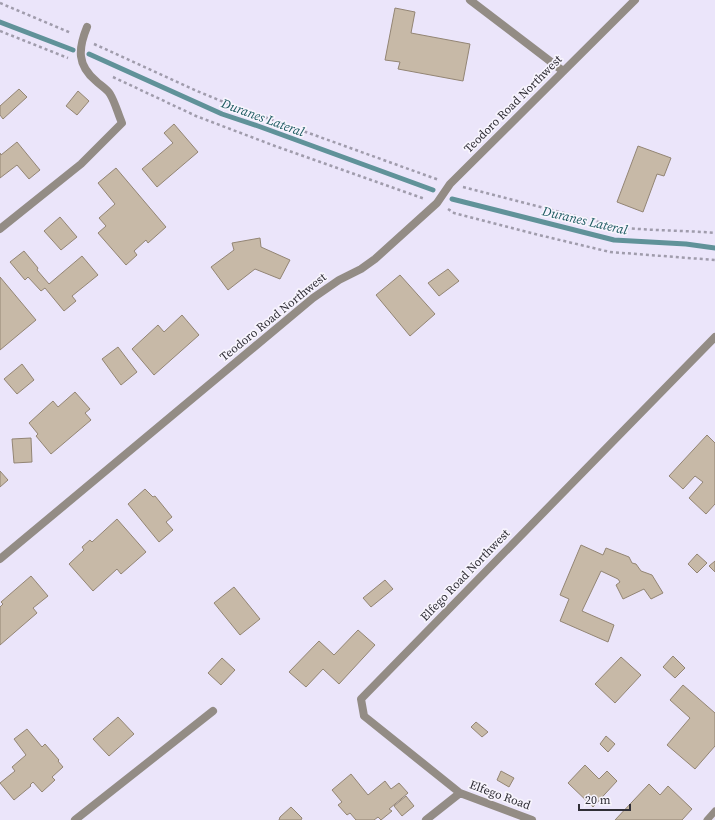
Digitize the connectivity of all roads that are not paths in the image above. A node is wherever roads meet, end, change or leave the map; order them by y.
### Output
1 (470, 0) edge
2 (635, 0) edge
3 (87, 27) dead end
4 (563, 71) junction
5 (0, 229) edge
6 (715, 336) edge
7 (0, 559) edge
8 (213, 710) dead end
9 (460, 793) junction
10 (715, 811) edge
11 (75, 820) edge
12 (426, 820) edge
13 (532, 820) edge
14 (707, 820) edge

1 - 4 street
2 - 4 street, Teodoro Road Northwest
3 - 5 street
4 - 7 street, Teodoro Road Northwest
6 - 9 street, Elfego Road Northwest
8 - 11 street
9 - 12 street
9 - 13 street, Elfego Road
10 - 14 lane

